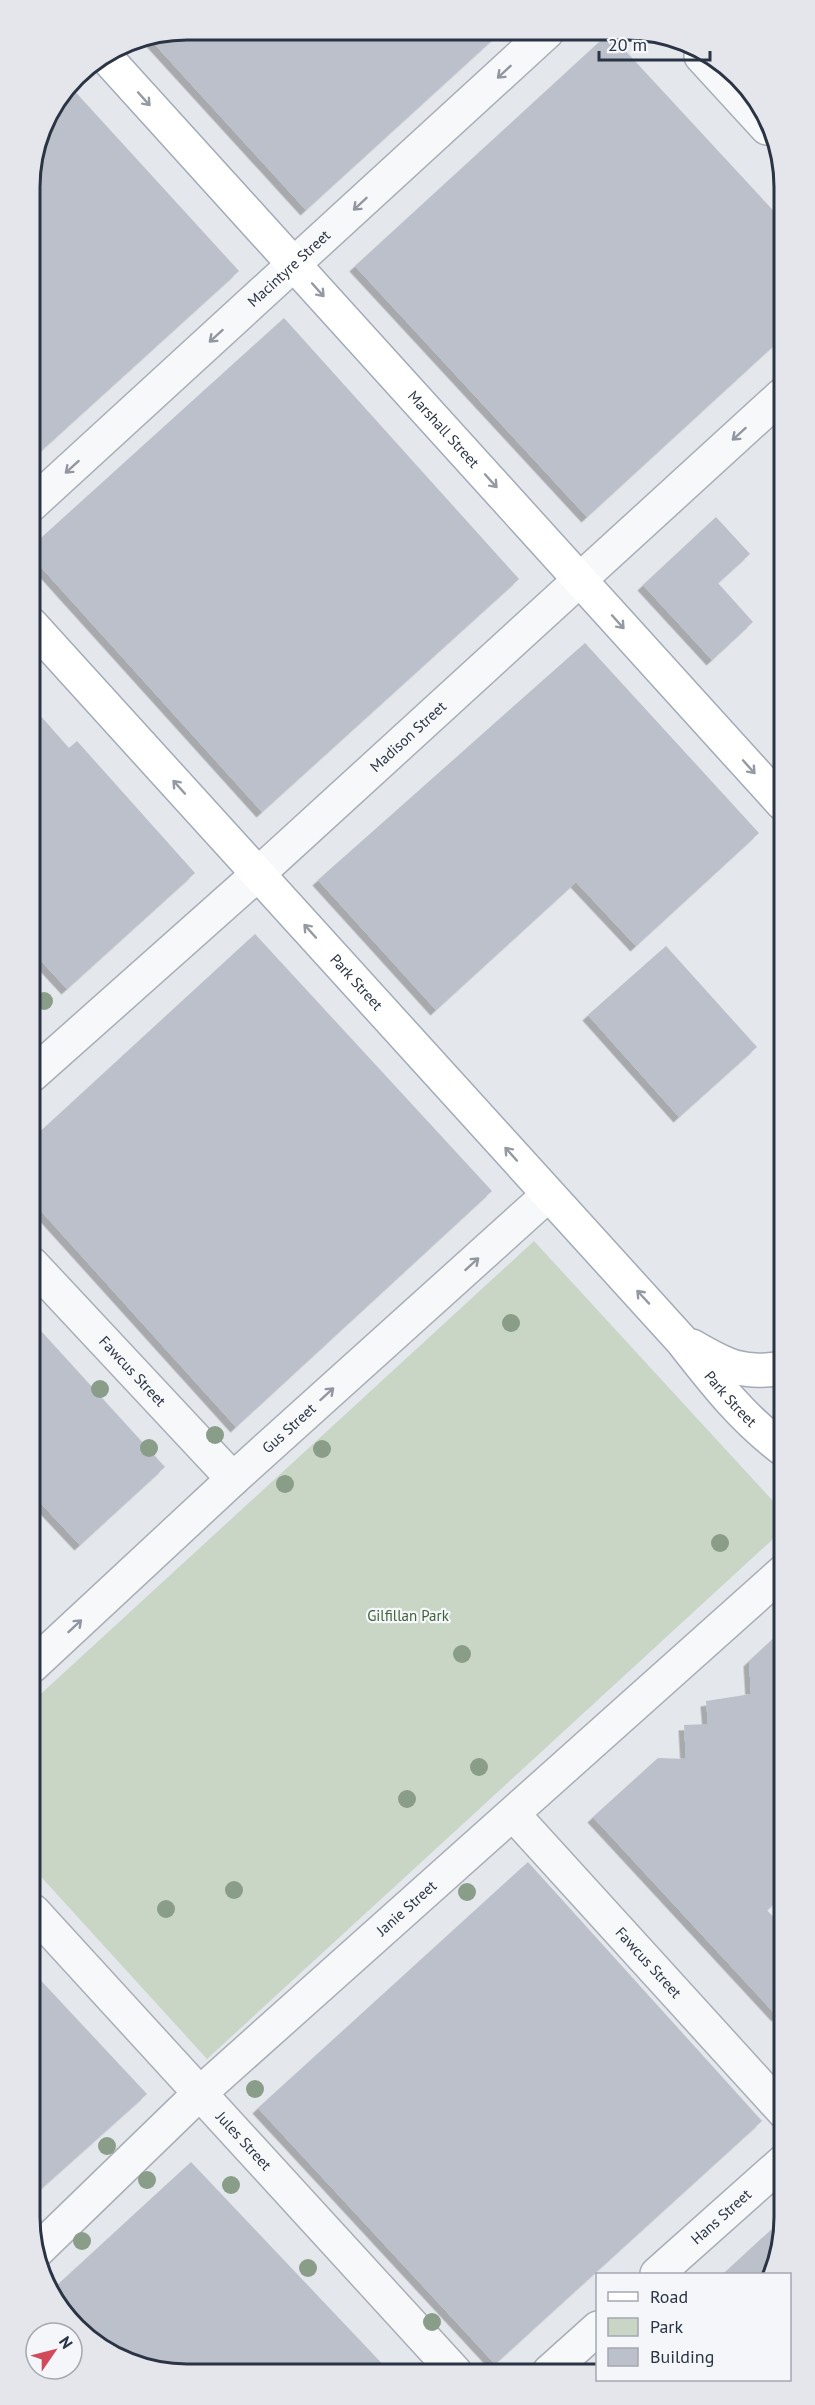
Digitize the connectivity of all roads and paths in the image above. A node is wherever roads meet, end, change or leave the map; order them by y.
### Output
1 (538, 40) edge
2 (111, 62) edge
3 (711, 67) edge
4 (756, 116) edge
5 (295, 264) junction
6 (774, 402) edge
7 (41, 496) edge
8 (579, 579) junction
9 (41, 635) edge
10 (774, 794) edge
11 (258, 874) junction
12 (41, 1067) edge
13 (548, 1195) junction
14 (40, 1273) edge
15 (682, 1341) junction
16 (774, 1370) edge
17 (774, 1442) edge
18 (233, 1479) junction
19 (774, 1580) edge
20 (40, 1658) edge
21 (513, 1814) junction
22 (40, 1919) edge
23 (200, 2094) junction
24 (774, 2102) edge
25 (774, 2170) edge
26 (43, 2245) edge
27 (658, 2273) edge
28 (596, 2329) edge
29 (448, 2364) edge
30 (558, 2364) edge

1 -> 5 street, Macintyre Street
2 -> 5 main road, Marshall Street
3 - 4 street
5 -> 7 street, Macintyre Street
5 -> 8 main road, Marshall Street
6 -> 8 street, Madison Street
8 -> 10 main road, Marshall Street
8 - 11 street, Madison Street
11 -> 9 main road, Park Street
11 - 12 street, Madison Street
13 -> 11 main road, Park Street
15 -> 13 main road, Park Street
18 -> 13 street, Gus Street
14 - 18 street, Fawcus Street
15 - 16 main road, Park Street
15 - 17 main road, Park Street
20 -> 18 street, Gus Street
19 - 21 street, Janie Street
21 - 23 street, Janie Street
21 - 24 street, Fawcus Street
22 - 23 street, Jules Street
23 - 26 street, Janie Street
23 - 29 street, Jules Street
25 - 27 street, Hans Street
28 - 30 street

